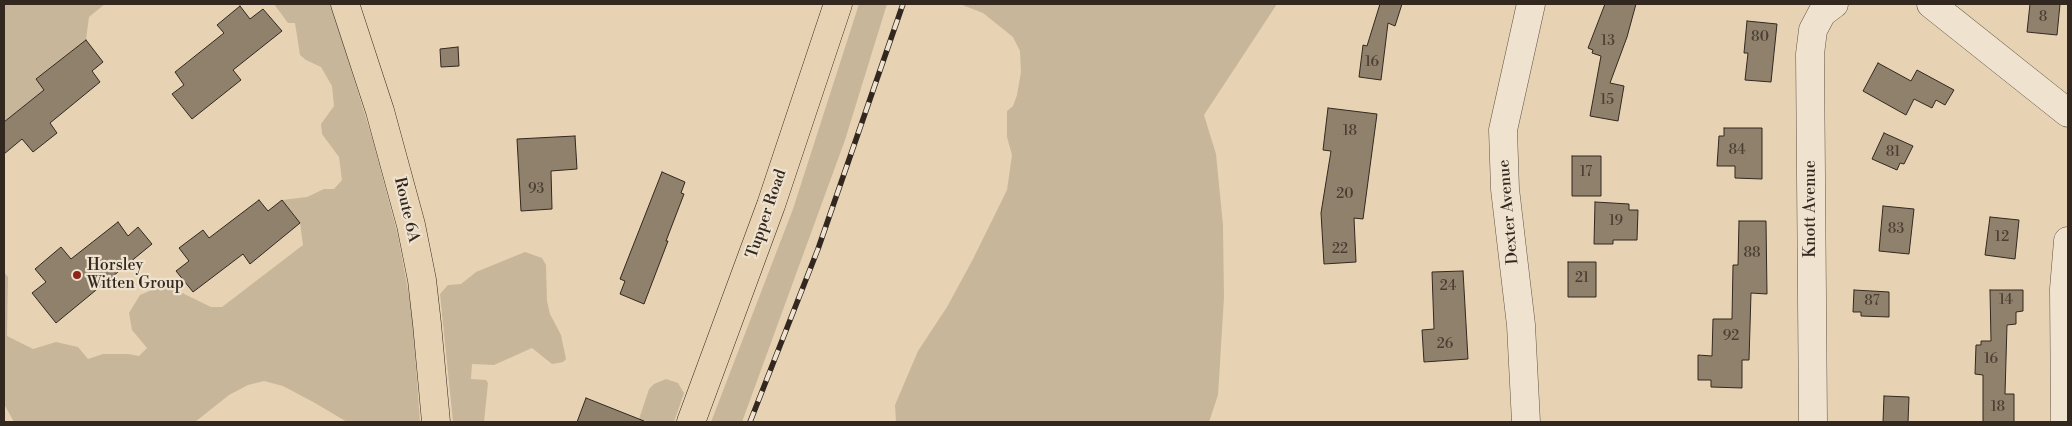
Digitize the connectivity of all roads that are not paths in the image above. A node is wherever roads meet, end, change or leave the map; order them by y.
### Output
1 (345, 4) edge
2 (838, 4) edge
3 (1531, 4) edge
4 (1834, 4) edge
5 (1931, 4) edge
6 (2068, 113) edge
7 (2068, 241) edge
8 (436, 422) edge
9 (692, 422) edge
10 (1526, 422) edge
11 (1813, 422) edge
12 (2065, 422) edge

1 - 8 main road, Route 6A
2 - 9 main road, Tupper Road
3 - 10 street, Dexter Avenue
4 - 11 street, Knott Avenue
5 - 6 street
7 - 12 street

